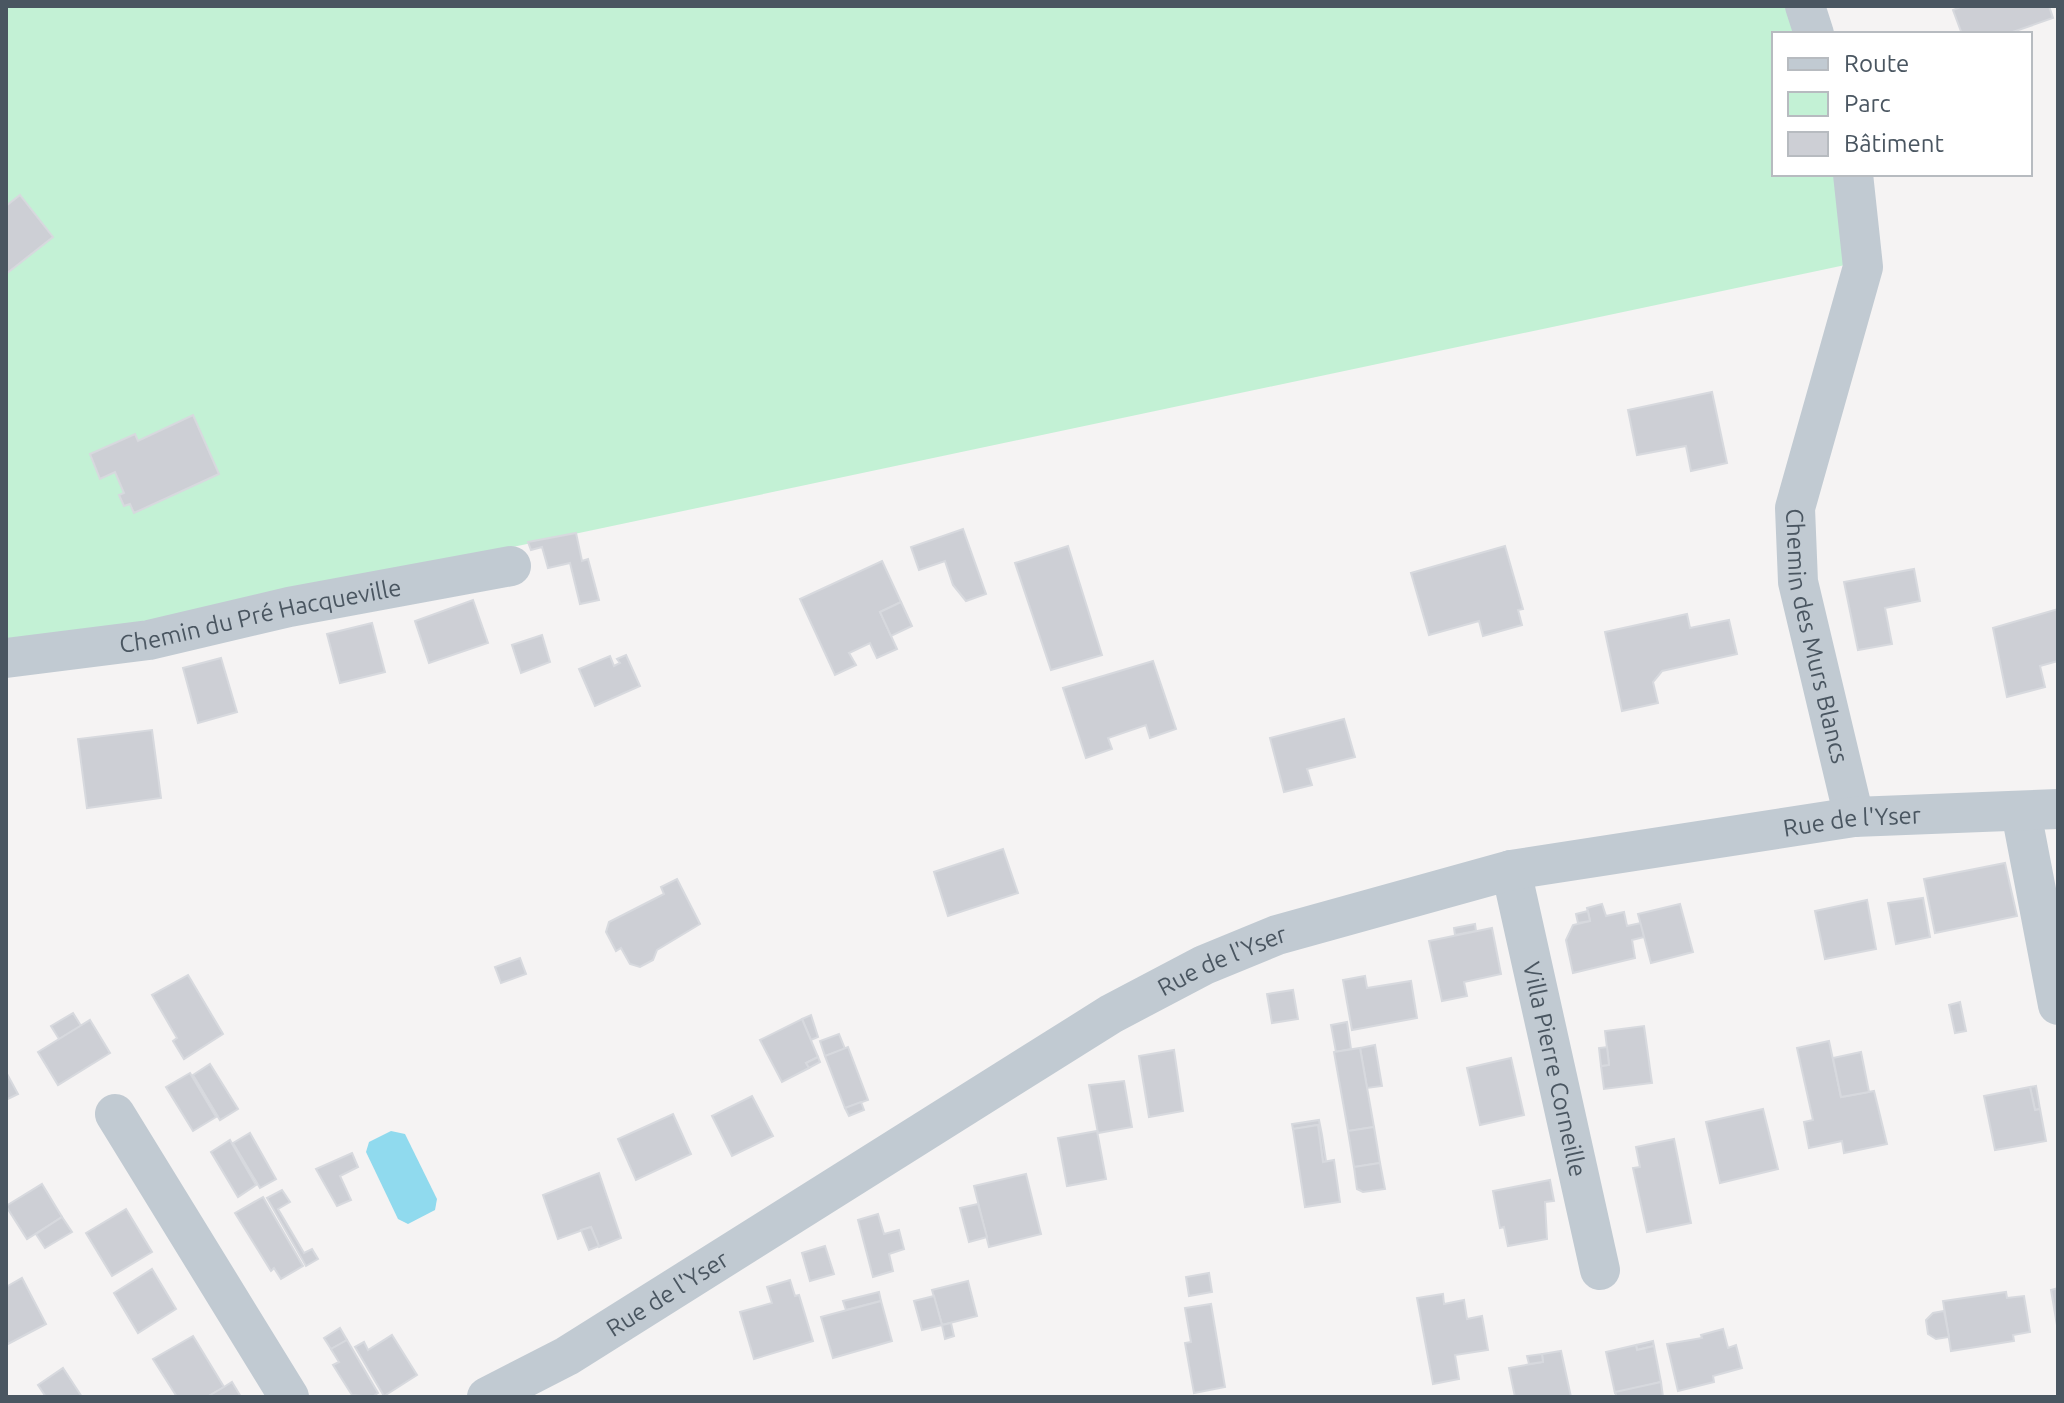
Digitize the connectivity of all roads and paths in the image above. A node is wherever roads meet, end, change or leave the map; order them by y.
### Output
1 (1805, 6) edge
2 (1813, 32) edge
3 (1853, 176) edge
4 (511, 566) dead end
5 (6, 658) edge
6 (2039, 810) edge
7 (1854, 817) junction
8 (1511, 870) junction
9 (2058, 1005) edge
10 (115, 1114) dead end
11 (1600, 1270) dead end
12 (289, 1397) edge
13 (487, 1397) edge

1 - 2 street
3 - 7 street, Chemin des Murs Blancs
4 - 5 street, Chemin du Pré Hacqueville
6 - 7 street, Rue de l'Yser
6 - 9 street
7 - 8 street, Rue de l'Yser
8 - 11 street, Villa Pierre Corneille
8 - 13 street, Rue de l'Yser
10 - 12 street

